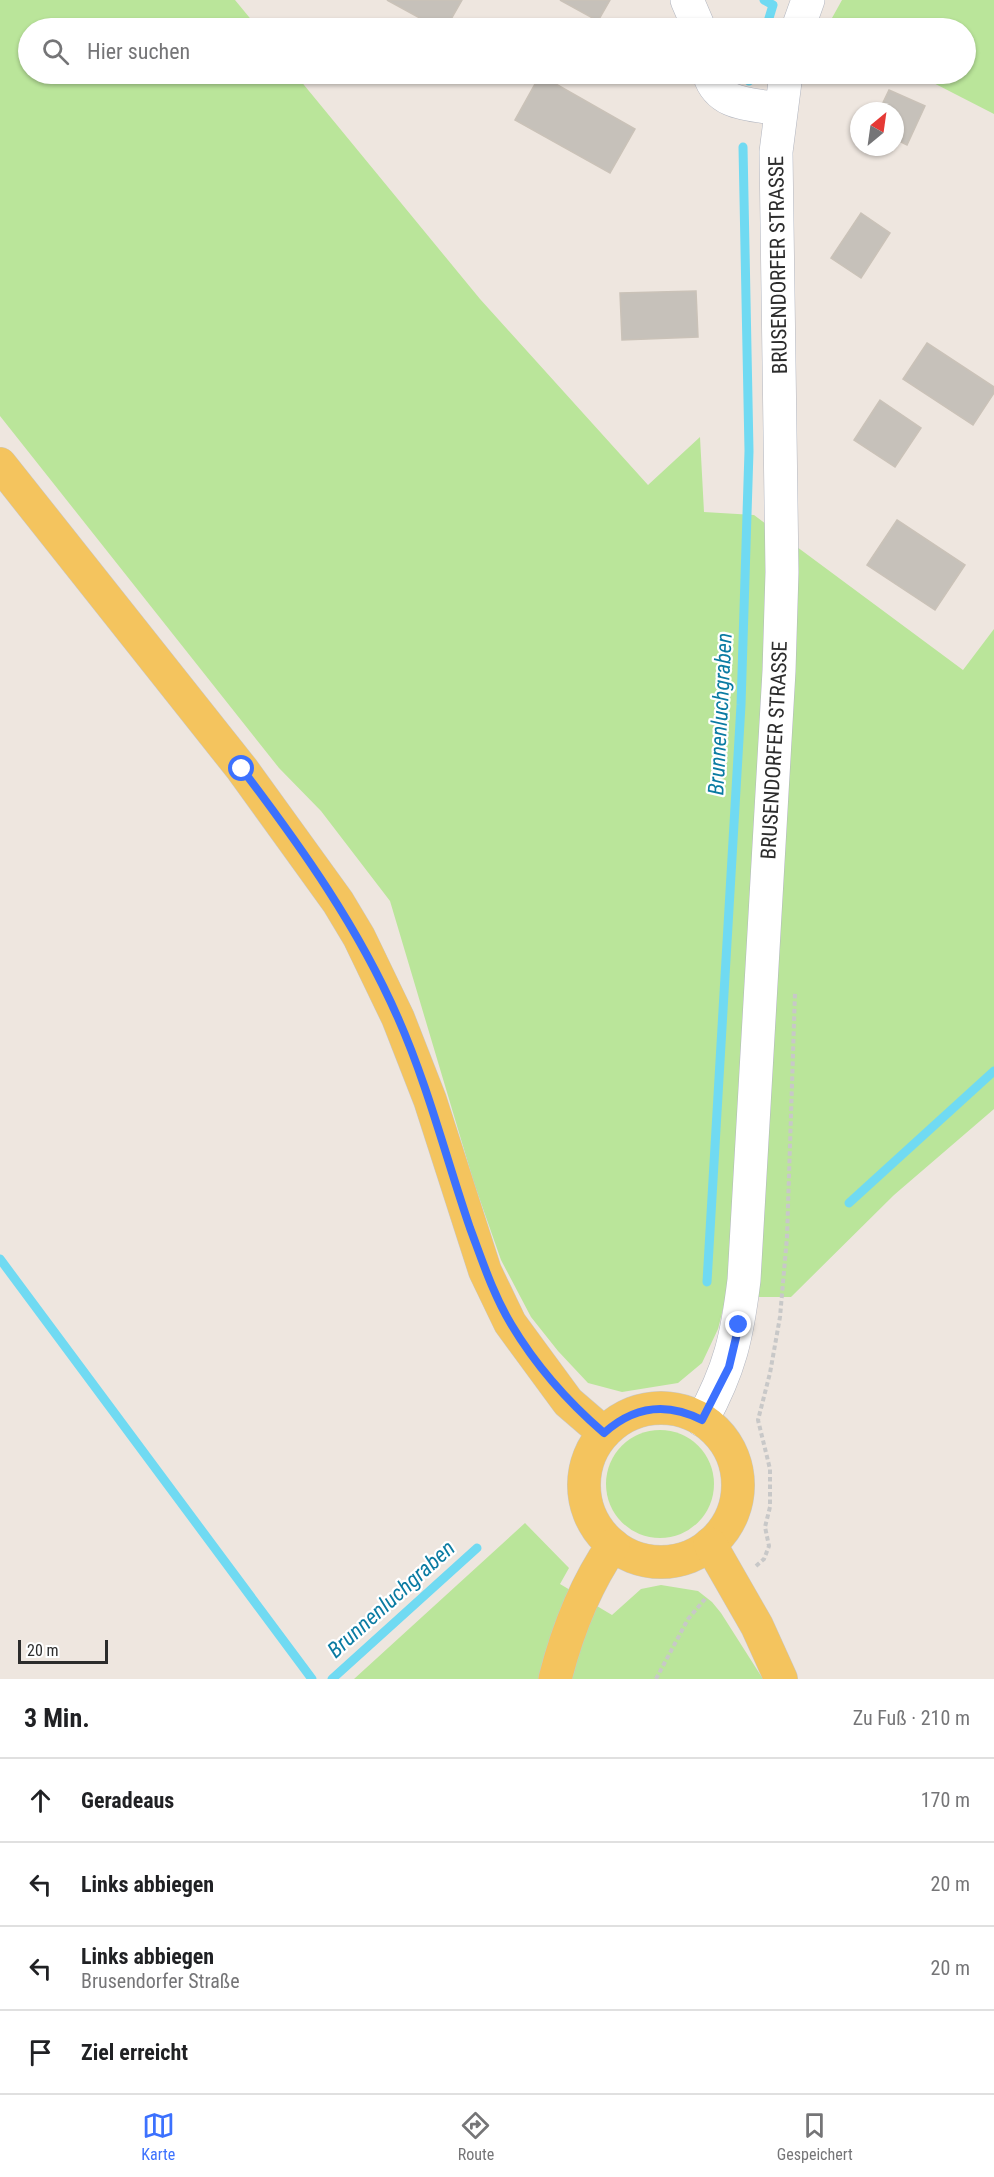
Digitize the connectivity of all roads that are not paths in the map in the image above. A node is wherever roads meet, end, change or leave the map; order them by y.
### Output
1 (687, 0) edge
2 (808, 0) edge
3 (695, 18) edge
4 (802, 18) edge
5 (712, 84) edge
6 (784, 84) edge
7 (780, 110) junction
8 (0, 464) edge
9 (702, 1420) junction
10 (604, 1433) junction
11 (710, 1544) junction
12 (613, 1545) junction
13 (555, 1679) edge
14 (782, 1679) edge

1 - 3 street
2 - 4 street
5 - 7 street
6 - 7 street, BRUSENDORFER STRASSE
7 - 9 street, BRUSENDORFER STRASSE
8 - 10 main road
9 - 10 main road
9 - 11 main road
10 - 12 main road
11 - 12 main road
11 - 14 main road
12 - 13 main road

